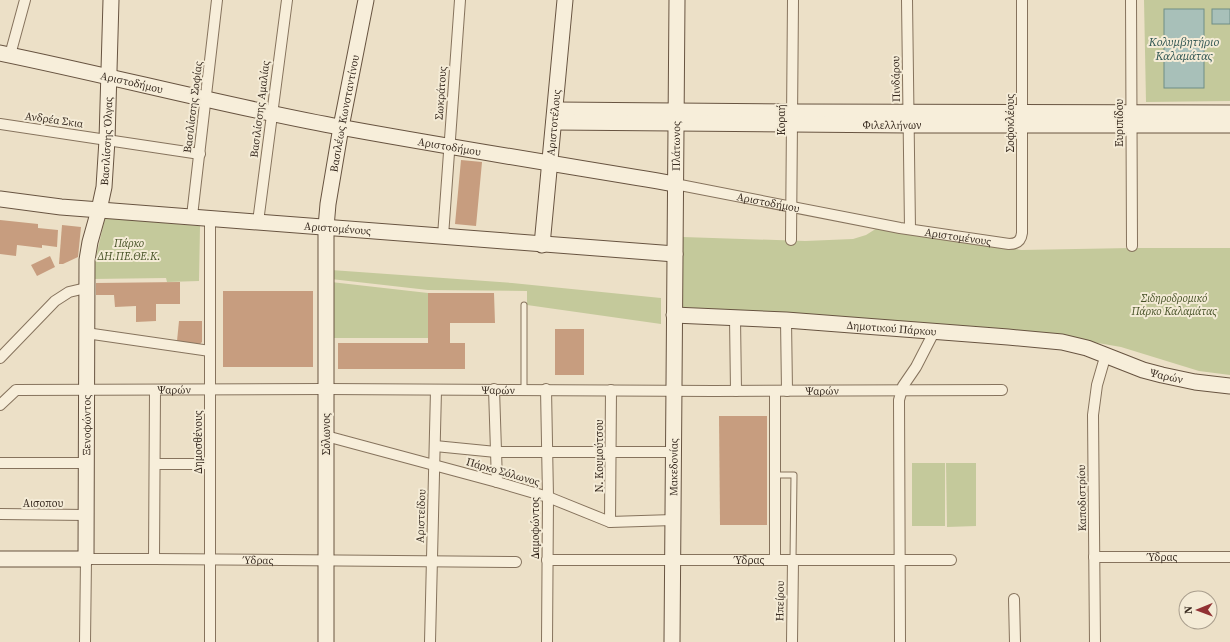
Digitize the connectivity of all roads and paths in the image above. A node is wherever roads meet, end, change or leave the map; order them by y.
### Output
1 (25, 0) edge
2 (112, 0) edge
3 (217, 0) edge
4 (287, 0) edge
5 (366, 0) edge
6 (460, 0) edge
7 (565, 0) edge
8 (677, 0) edge
9 (793, 0) edge
10 (906, 0) edge
11 (1022, 0) edge
12 (1132, 0) edge
13 (5, 54) edge
14 (109, 78) junction
15 (206, 100) junction
16 (272, 113) junction
17 (1230, 113) edge
18 (555, 116) junction
19 (676, 118) junction
20 (793, 118) junction
21 (908, 119) junction
22 (1022, 119) junction
23 (1131, 119) junction
24 (0, 124) edge
25 (1230, 125) edge
26 (341, 127) junction
27 (107, 140) junction
28 (450, 146) junction
29 (200, 154) junction
30 (550, 163) junction
31 (675, 184) junction
32 (0, 199) edge
33 (791, 206) junction
34 (99, 210) junction
35 (192, 216) junction
36 (210, 218) junction
37 (258, 222) junction
38 (326, 227) junction
39 (905, 228) junction
40 (443, 236) junction
41 (791, 240) dead end
42 (1016, 243) joint
43 (542, 245) junction
44 (1132, 246) dead end
45 (675, 254) junction
46 (86, 288) junction
47 (674, 292) joint
48 (524, 305) dead end
49 (674, 315) junction
50 (735, 318) junction
51 (786, 320) junction
52 (934, 332) junction
53 (86, 333) junction
54 (210, 351) junction
55 (1106, 354) junction
56 (0, 358) edge
57 (1230, 386) edge
58 (326, 389) junction
59 (494, 389) junction
60 (524, 389) junction
61 (546, 389) junction
62 (86, 390) junction
63 (155, 390) junction
64 (210, 390) junction
65 (436, 390) junction
66 (611, 390) junction
67 (674, 390) junction
68 (901, 390) junction
69 (1002, 390) dead end
70 (736, 391) junction
71 (775, 391) junction
72 (787, 391) junction
73 (0, 405) edge
74 (326, 436) junction
75 (435, 446) junction
76 (496, 452) junction
77 (547, 452) junction
78 (611, 452) junction
79 (673, 452) junction
80 (0, 463) edge
81 (86, 463) junction
82 (155, 464) junction
83 (210, 464) junction
84 (435, 465) junction
85 (775, 475) junction
86 (497, 482) junction
87 (548, 497) junction
88 (0, 514) edge
89 (86, 515) junction
90 (673, 520) junction
91 (610, 522) junction
92 (1094, 557) junction
93 (1230, 557) edge
94 (0, 559) edge
95 (154, 559) junction
96 (86, 560) junction
97 (210, 560) junction
98 (547, 560) junction
99 (672, 560) junction
100 (774, 560) junction
101 (793, 560) junction
102 (900, 560) junction
103 (951, 560) dead end
104 (325, 561) junction
105 (432, 561) junction
106 (516, 562) dead end
107 (1014, 599) dead end
108 (85, 642) edge
109 (210, 642) edge
110 (326, 642) edge
111 (430, 642) edge
112 (547, 642) edge
113 (672, 642) edge
114 (792, 642) edge
115 (900, 642) edge
116 (1014, 642) edge
117 (1095, 642) edge

1 - 13 street
2 - 14 street, Βασιλίσσης Όλγας
3 - 15 street, Βασιλίσσης Σοφίας
4 - 16 street, Βασιλίσσης Αμαλίας
5 - 26 street, Βασιλέως Κωνσταντίνου
6 - 28 street, Σωκράτους
7 - 18 street, Αριστοτέλους
8 - 19 street, Πλάτωνος
9 - 20 street, Κοραή
10 - 21 street, Πινδάρου
11 - 22 street, Σοφοκλέους
12 - 23 street, Ευριπίδου
13 - 14 street, Αριστοδήμου
14 - 15 street, Αριστοδήμου
14 - 27 street, Βασιλίσσης Όλγας
15 - 16 street, Αριστοδήμου
15 - 29 street, Βασιλίσσης Σοφίας
16 - 26 street, Αριστοδήμου
16 - 37 street, Βασιλίσσης Αμαλίας
17 - 23 street, Φιλελλήνων
18 - 19 street, Φιλελλήνων
18 - 30 street, Αριστοτέλους
19 - 20 street, Φιλελλήνων
19 - 31 street, Πλάτωνος
20 - 21 street, Φιλελλήνων
20 - 33 street, Κοραή
21 - 22 street, Φιλελλήνων
21 - 39 street, Πινδάρου
22 - 23 street, Φιλελλήνων
22 - 42 street, Σοφοκλέους
23 - 25 street, Φιλελλήνων
23 - 44 street, Ευριπίδου
24 - 27 street, Ανδρέα Σκια
26 - 28 street, Αριστοδήμου
26 - 38 street, Βασιλέως Κωνσταντίνου
27 - 29 street, Ανδρέα Σκια
27 - 34 street, Βασιλίσσης Όλγας
28 - 30 street, Αριστοδήμου
28 - 40 street, Σωκράτους
29 - 35 street, Βασιλίσσης Σοφίας
30 - 31 street, Αριστοδήμου
30 - 43 street, Αριστοτέλους
31 - 33 street, Αριστοδήμου
31 - 45 street, Πλάτωνος
32 - 34 street, Αριστομένους
33 - 39 street, Αριστοδήμου
33 - 41 street, Κοραή
34 - 35 street, Αριστομένους
34 - 46 street, Ξενοφώντος
35 - 36 street, Αριστομένους
36 - 37 street, Αριστομένους
36 - 54 street, Δημοσθένους
37 - 38 street, Αριστομένους
38 - 40 street, Αριστομένους
38 - 58 street, Σόλωνος
39 - 42 street, Αριστομένους
40 - 43 street, Αριστομένους
43 - 45 street, Αριστομένους
45 - 47 street, Πλάτωνος
46 - 53 street, Ξενοφώντος
46 - 56 street
47 - 49 street, Μακεδονίας
48 - 60 lane
49 - 50 street, Δημοτικού Πάρκου
49 - 67 street, Μακεδονίας
50 - 51 street, Δημοτικού Πάρκου
50 - 70 street
51 - 52 street, Δημοτικού Πάρκου
51 - 72 street
52 - 55 street, Δημοτικού Πάρκου
52 - 68 street
53 - 54 street
53 - 62 street, Ξενοφώντος
54 - 64 street, Δημοσθένους
55 - 57 street, Ψαρών
55 - 92 street, Καποδιστρίου
58 - 64 street, Ψαρών
58 - 65 street, Ψαρών
58 - 74 street, Σόλωνος
59 - 60 street, Ψαρών
59 - 65 street, Ψαρών
59 - 76 street
60 - 61 street, Ψαρών
61 - 66 street, Ψαρών
61 - 77 street, Δαμοφώντος
62 - 63 street, Ψαρών
62 - 73 street, Ψαρών
62 - 81 street, Ξενοφώντος
63 - 64 street, Ψαρών
63 - 82 street
64 - 83 street, Δημοσθένους
65 - 75 street, Αριστείδου
66 - 67 street, Ψαρών
66 - 78 street, Ν. Κουμούτσου
67 - 70 street, Ψαρών
67 - 79 street, Μακεδονίας
68 - 69 street, Ψαρών
68 - 72 street, Ψαρών
68 - 102 street
70 - 71 street, Ψαρών
71 - 72 street, Ψαρών
71 - 85 street
74 - 84 street, Πάρκο Σόλωνος
74 - 104 street, Σόλωνος
75 - 76 street
75 - 84 street, Αριστείδου
76 - 77 street
76 - 86 street
77 - 78 street
77 - 87 street, Δαμοφώντος
78 - 79 street
78 - 91 street, Ν. Κουμούτσου
79 - 90 street, Μακεδονίας
80 - 81 street
81 - 89 street, Ξενοφώντος
82 - 83 street
82 - 95 street
83 - 97 street, Δημοσθένους
84 - 86 street, Πάρκο Σόλωνος
84 - 105 street, Αριστείδου
85 - 100 street
85 - 101 lane
86 - 87 street, Πάρκο Σόλωνος
87 - 91 street, Πάρκο Σόλωνος
87 - 98 street, Δαμοφώντος
88 - 89 street, Αισοπου
89 - 96 street, Ξενοφώντος
90 - 91 street, Πάρκο Σόλωνος
90 - 99 street, Μακεδονίας
92 - 93 street, Ύδρας
92 - 117 street, Καποδιστρίου
94 - 96 street, Ύδρας
95 - 96 street, Ύδρας
95 - 97 street, Ύδρας
96 - 108 street, Ξενοφώντος
97 - 104 street, Ύδρας
97 - 109 street, Δημοσθένους
98 - 99 street, Ύδρας
98 - 112 street, Δαμοφώντος
99 - 100 street, Ύδρας
99 - 113 street, Μακεδονίας
100 - 101 street, Ύδρας
101 - 102 street, Ύδρας
101 - 114 street, Ηπείρου
102 - 103 street, Ύδρας
102 - 115 street
104 - 105 street, Ύδρας
104 - 110 street, Σόλωνος
105 - 106 street, Ύδρας
105 - 111 street, Αριστείδου
107 - 116 street

